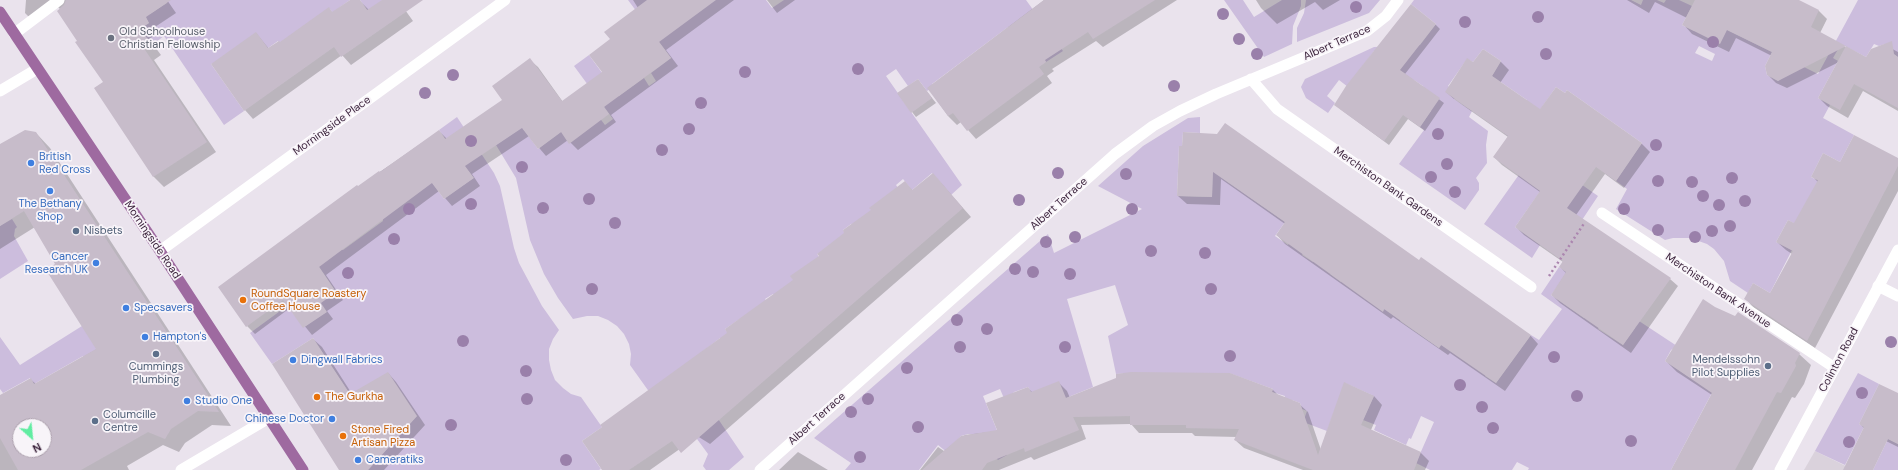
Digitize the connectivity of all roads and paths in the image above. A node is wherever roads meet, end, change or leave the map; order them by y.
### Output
1 (59, 0) edge
2 (505, 0) edge
3 (1398, 0) edge
4 (0, 12) edge
5 (14, 34) junction
6 (37, 69) junction
7 (1251, 79) junction
8 (0, 92) edge
9 (1602, 213) joint
10 (1898, 250) edge
11 (160, 251) junction
12 (1878, 286) junction
13 (1531, 287) joint
14 (1898, 296) edge
15 (1835, 368) junction
16 (269, 418) junction
17 (182, 470) edge
18 (303, 470) edge
19 (760, 470) edge
20 (1780, 470) edge

1 - 5 street
2 - 11 street, Morningside Place
3 - 7 street, Albert Terrace
4 - 5 main road, Morningside Road
5 - 6 main road, Morningside Road
6 - 8 street
6 - 11 main road, Morningside Road
7 - 13 street, Merchiston Bank Gardens
7 - 19 street, Albert Terrace
9 - 13 path
9 - 15 street, Merchiston Bank Avenue
10 - 12 street, Colinton Road
11 - 16 main road, Morningside Road
12 - 14 street
12 - 15 street, Colinton Road
15 - 20 street, Colinton Road
16 - 17 street
16 - 18 main road, Morningside Road

